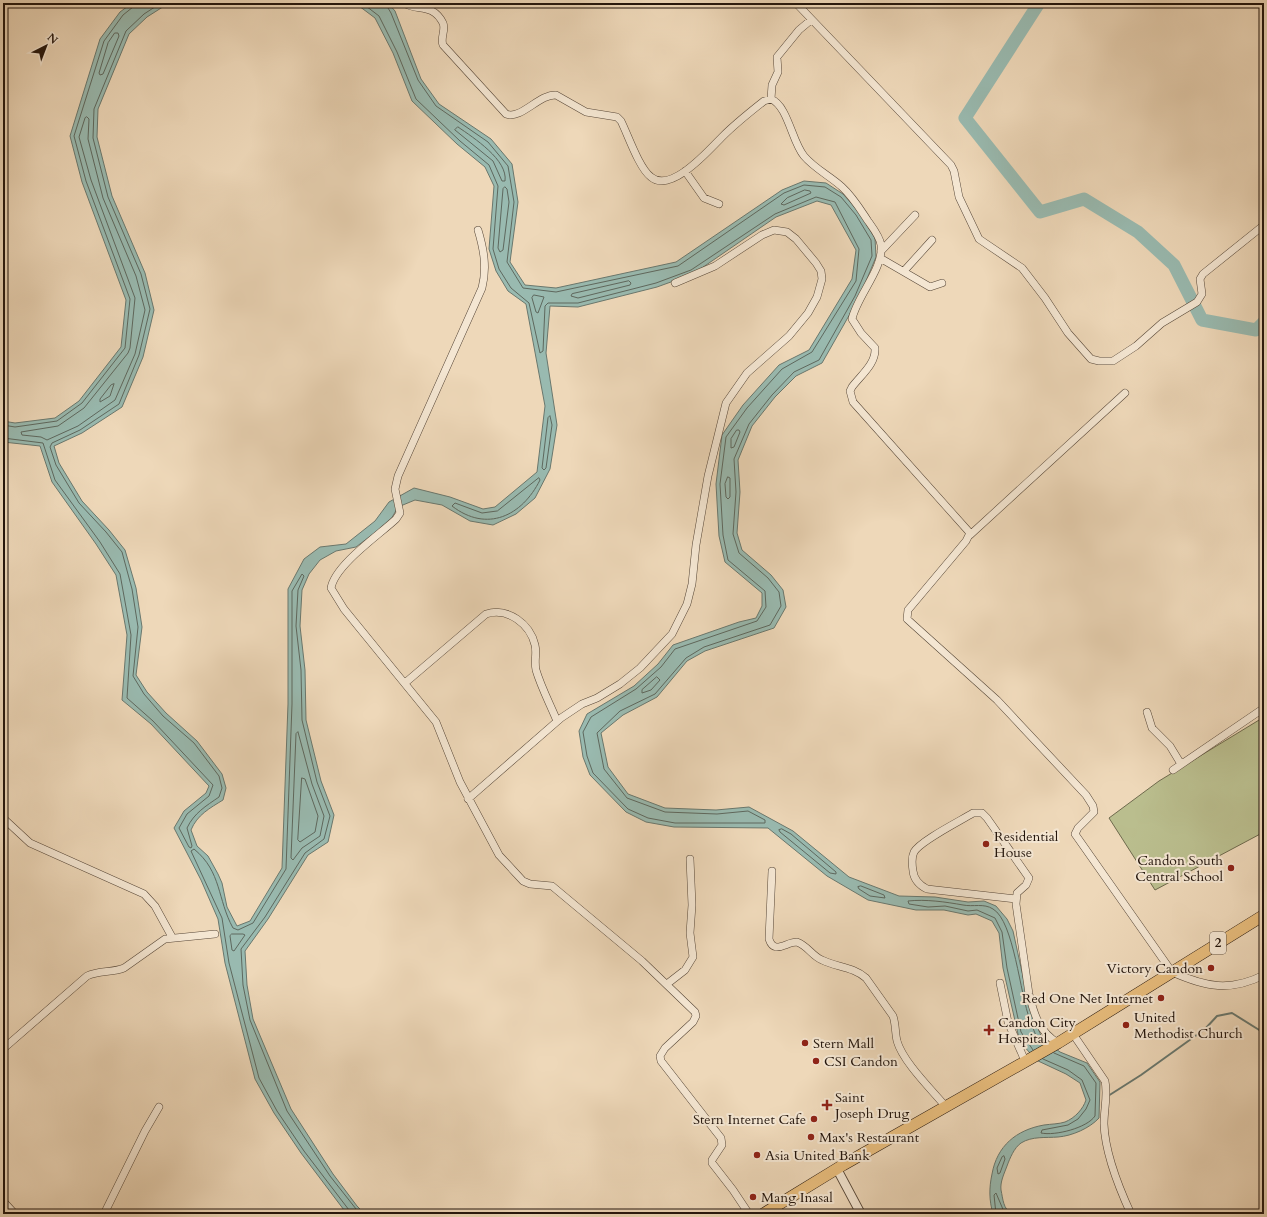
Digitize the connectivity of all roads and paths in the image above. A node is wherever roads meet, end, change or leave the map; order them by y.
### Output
1 (404, 3) edge
2 (796, 3) edge
3 (811, 20) junction
4 (772, 99) junction
5 (684, 171) junction
6 (719, 204) dead end
7 (914, 215) dead end
8 (1264, 225) edge
9 (478, 230) dead end
10 (932, 240) dead end
11 (880, 255) junction
12 (904, 271) junction
13 (675, 283) dead end
14 (942, 283) dead end
15 (1125, 393) dead end
16 (970, 535) junction
17 (405, 683) junction
18 (1264, 708) edge
19 (1147, 712) dead end
20 (557, 721) junction
21 (1181, 764) junction
22 (1173, 770) dead end
23 (468, 799) junction
24 (3, 818) edge
25 (690, 858) dead end
26 (772, 871) dead end
27 (1016, 899) junction
28 (1264, 915) edge
29 (215, 934) dead end
30 (172, 937) junction
31 (1172, 972) junction
32 (1264, 975) edge
33 (1000, 983) dead end
34 (667, 984) junction
35 (1073, 1034) junction
36 (1056, 1044) junction
37 (3, 1049) edge
38 (1027, 1060) junction
39 (159, 1107) dead end
40 (946, 1107) junction
41 (837, 1169) junction
42 (3, 1202) edge
43 (15, 1214) edge
44 (104, 1214) edge
45 (749, 1214) edge
46 (763, 1214) edge
47 (860, 1214) edge
48 (1131, 1214) edge

1 - 5 street
2 - 3 street
3 - 4 street
3 - 8 street
4 - 5 street
4 - 11 street
5 - 6 street
7 - 11 street
9 - 17 street
10 - 12 street
11 - 12 street
11 - 16 street
12 - 14 street
13 - 20 street
15 - 16 street
16 - 31 street
17 - 20 street
17 - 23 street
18 - 21 street
19 - 21 street
20 - 23 street
21 - 22 street
23 - 34 street
24 - 30 street
25 - 34 street
26 - 40 street
27 - 27 street
27 - 36 street
28 - 31 main road, 2
29 - 30 street
30 - 37 street
31 - 32 street
31 - 35 main road, 2
33 - 38 street
34 - 45 street
35 - 36 main road, 2
35 - 48 street
36 - 38 main road, 2
38 - 40 main road, 2
39 - 44 street
40 - 41 main road, 2
41 - 46 main road, 2
41 - 47 street
42 - 43 street

